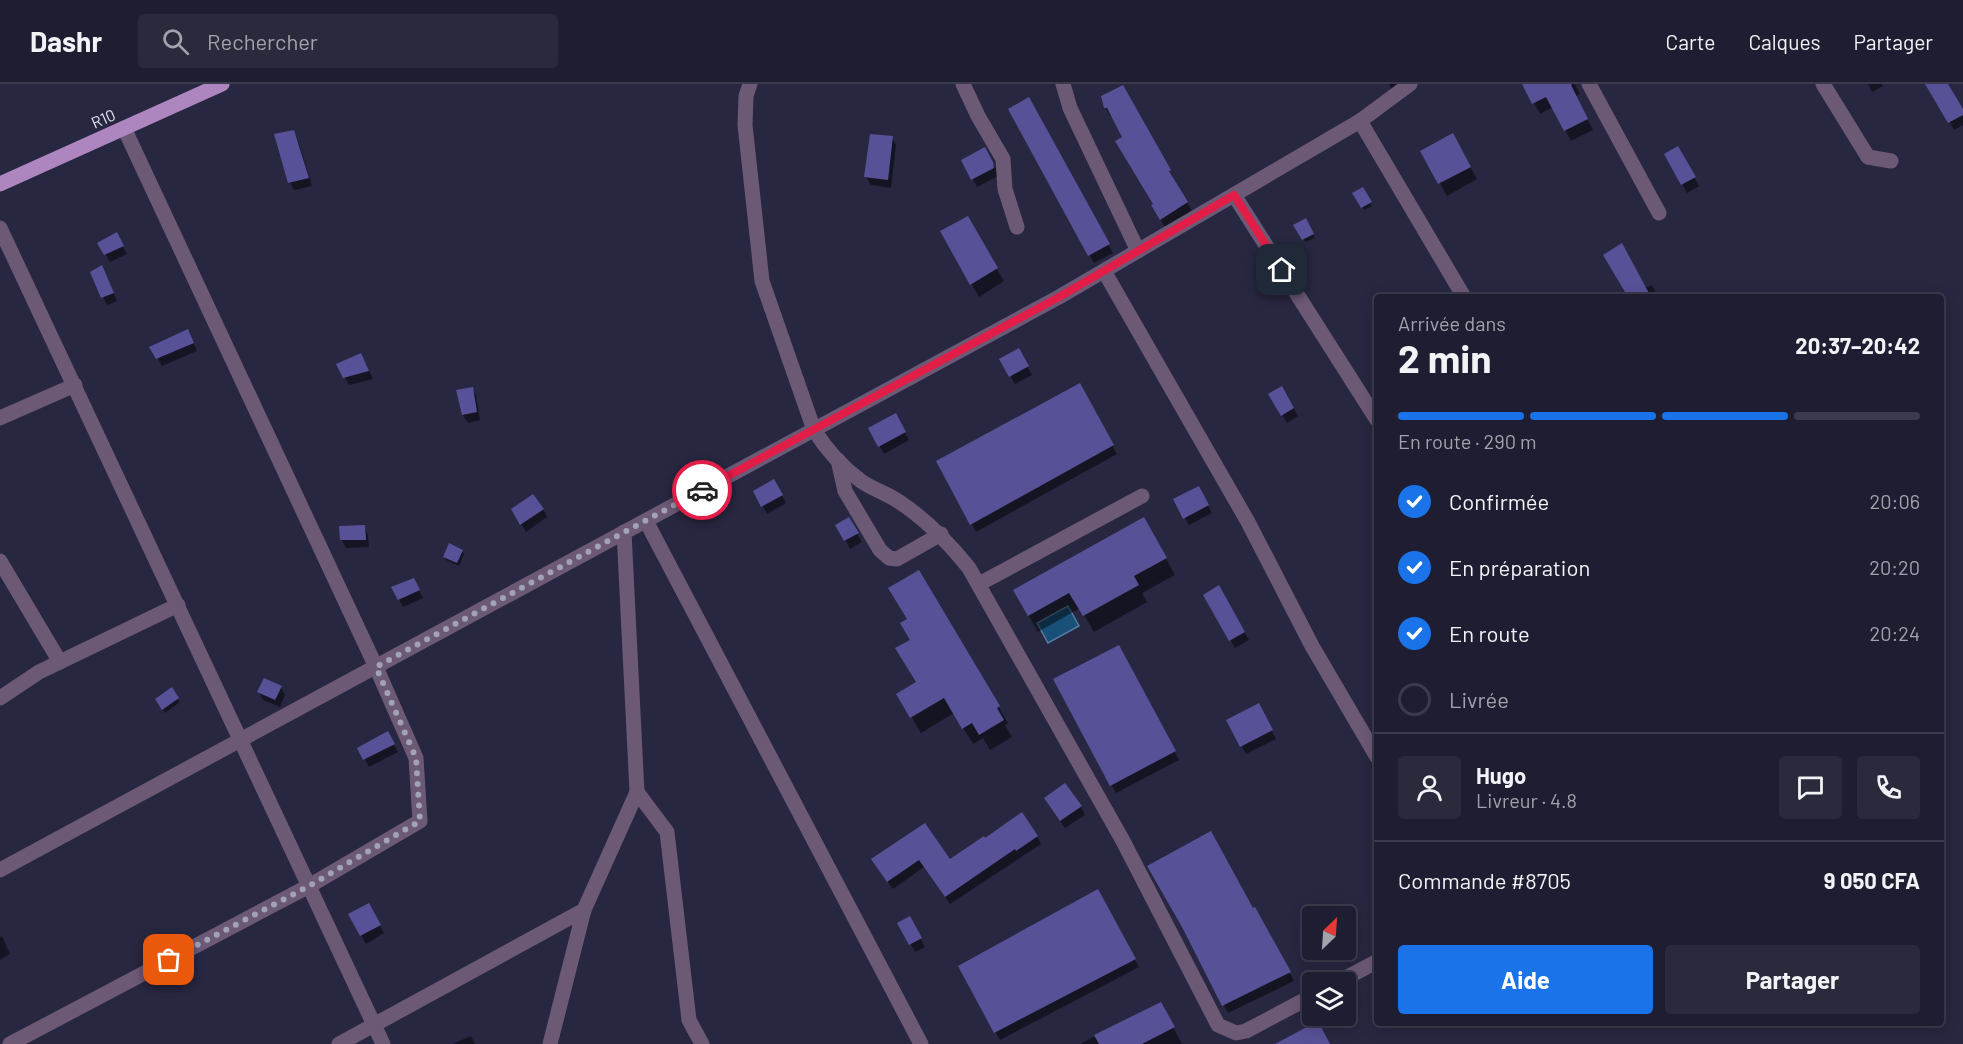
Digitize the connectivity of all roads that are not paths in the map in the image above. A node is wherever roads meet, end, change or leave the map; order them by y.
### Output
1 (222, 84) edge
2 (750, 84) edge
3 (963, 84) edge
4 (1063, 84) edge
5 (1410, 84) edge
6 (1589, 84) edge
7 (1823, 84) edge
8 (1360, 122) junction
9 (124, 128) junction
10 (1891, 160) dead end
11 (0, 184) edge
12 (1234, 195) junction
13 (1659, 213) dead end
14 (1017, 227) dead end
15 (0, 228) edge
16 (1138, 251) junction
17 (1104, 271) junction
18 (1462, 294) edge
19 (75, 385) junction
20 (1374, 415) edge
21 (0, 418) edge
22 (814, 430) junction
23 (838, 460) junction
24 (1142, 496) dead end
25 (646, 520) junction
26 (624, 532) junction
27 (941, 534) junction
28 (0, 561) edge
29 (979, 584) junction
30 (178, 605) junction
31 (60, 662) junction
32 (376, 667) junction
33 (0, 698) edge
34 (241, 740) junction
35 (1374, 752) edge
36 (637, 792) junction
37 (0, 870) edge
38 (309, 886) junction
39 (584, 910) junction
40 (1374, 963) edge
41 (1356, 973) edge
42 (1302, 1001) edge
43 (374, 1025) junction
44 (10, 1044) edge
45 (339, 1044) edge
46 (383, 1044) edge
47 (550, 1044) edge
48 (702, 1044) edge
49 (921, 1044) edge

1 - 9 main road, R10
2 - 22 street
3 - 14 street
4 - 16 street
5 - 8 street
6 - 13 street
7 - 10 street
8 - 12 street
8 - 18 street
9 - 11 main road, R10
9 - 32 street
12 - 16 street
12 - 20 street
15 - 19 street
16 - 17 street
17 - 22 street
17 - 35 street
19 - 21 street
19 - 30 street
22 - 23 street
22 - 25 street
23 - 27 street
23 - 27 street
24 - 29 street
25 - 26 street
25 - 49 street
26 - 32 street
26 - 36 street
27 - 29 street
28 - 31 street
29 - 42 street
30 - 31 street
30 - 34 street
31 - 33 street
32 - 34 street
32 - 38 street
34 - 37 street
34 - 38 street
36 - 39 street
36 - 48 street
38 - 43 street
38 - 44 street
39 - 43 street
39 - 47 street
40 - 41 street
43 - 45 street
43 - 46 street

